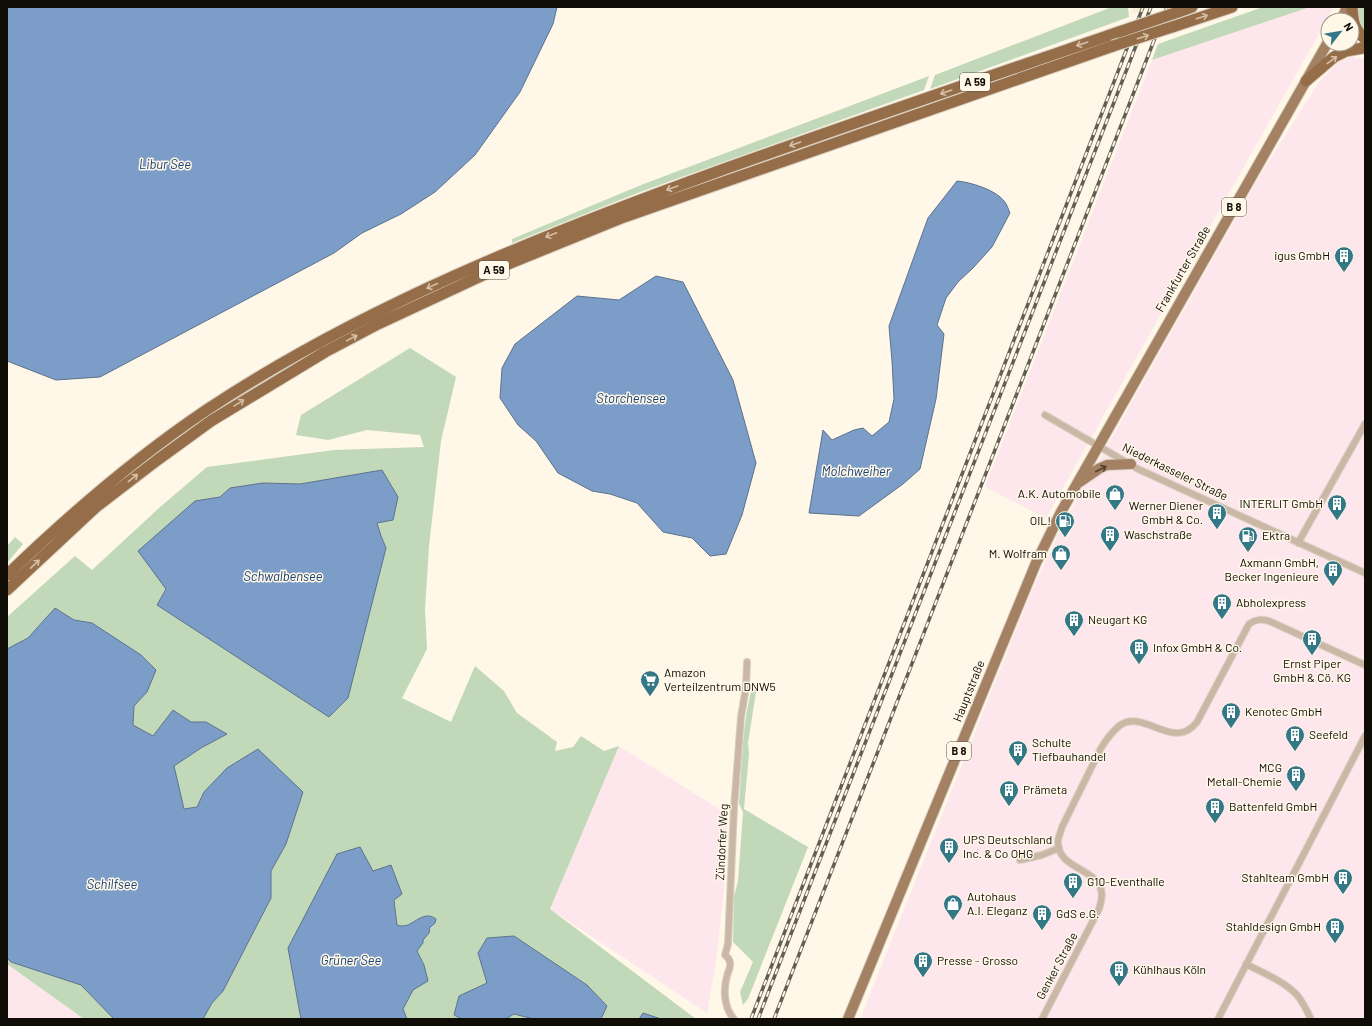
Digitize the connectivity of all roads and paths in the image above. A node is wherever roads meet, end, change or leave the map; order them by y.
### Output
1 (1192, 7) edge
2 (1232, 7) edge
3 (1352, 7) edge
4 (1176, 9) edge
5 (1364, 45) edge
6 (1322, 52) edge
7 (1306, 81) junction
8 (1045, 415) dead end
9 (1365, 424) edge
10 (1098, 446) junction
11 (1131, 464) junction
12 (1075, 485) junction
13 (1298, 543) junction
14 (1365, 573) edge
15 (7, 576) edge
16 (7, 590) edge
17 (747, 662) dead end
18 (1365, 665) edge
19 (1365, 736) edge
20 (1059, 848) junction
21 (1020, 860) dead end
22 (1246, 964) junction
23 (734, 1019) edge
24 (848, 1019) edge
25 (1042, 1019) edge
26 (1218, 1019) edge
27 (1311, 1019) edge

1 - 4 highway, A 59
16 -> 2 highway, A 59, bridge
3 - 5 highway
4 -> 15 highway, A 59, bridge
7 -> 5 highway
6 - 7 main road, Frankfurter Straße / B 8
7 - 10 main road, Frankfurter Straße / B 8
8 - 10 street, Niederkasseler Straße
9 - 13 street
10 - 11 street, Niederkasseler Straße
10 - 12 main road, Hauptstraße / B 8
12 -> 11 main road
11 - 13 street, Niederkasseler Straße
12 - 24 main road, Hauptstraße / B 8
13 - 14 street, Niederkasseler Straße
17 - 23 street, Zündorfer Weg
18 - 20 street
19 - 22 street
20 - 21 street
20 - 25 street, Genker Straße
22 - 26 street
22 - 27 street

